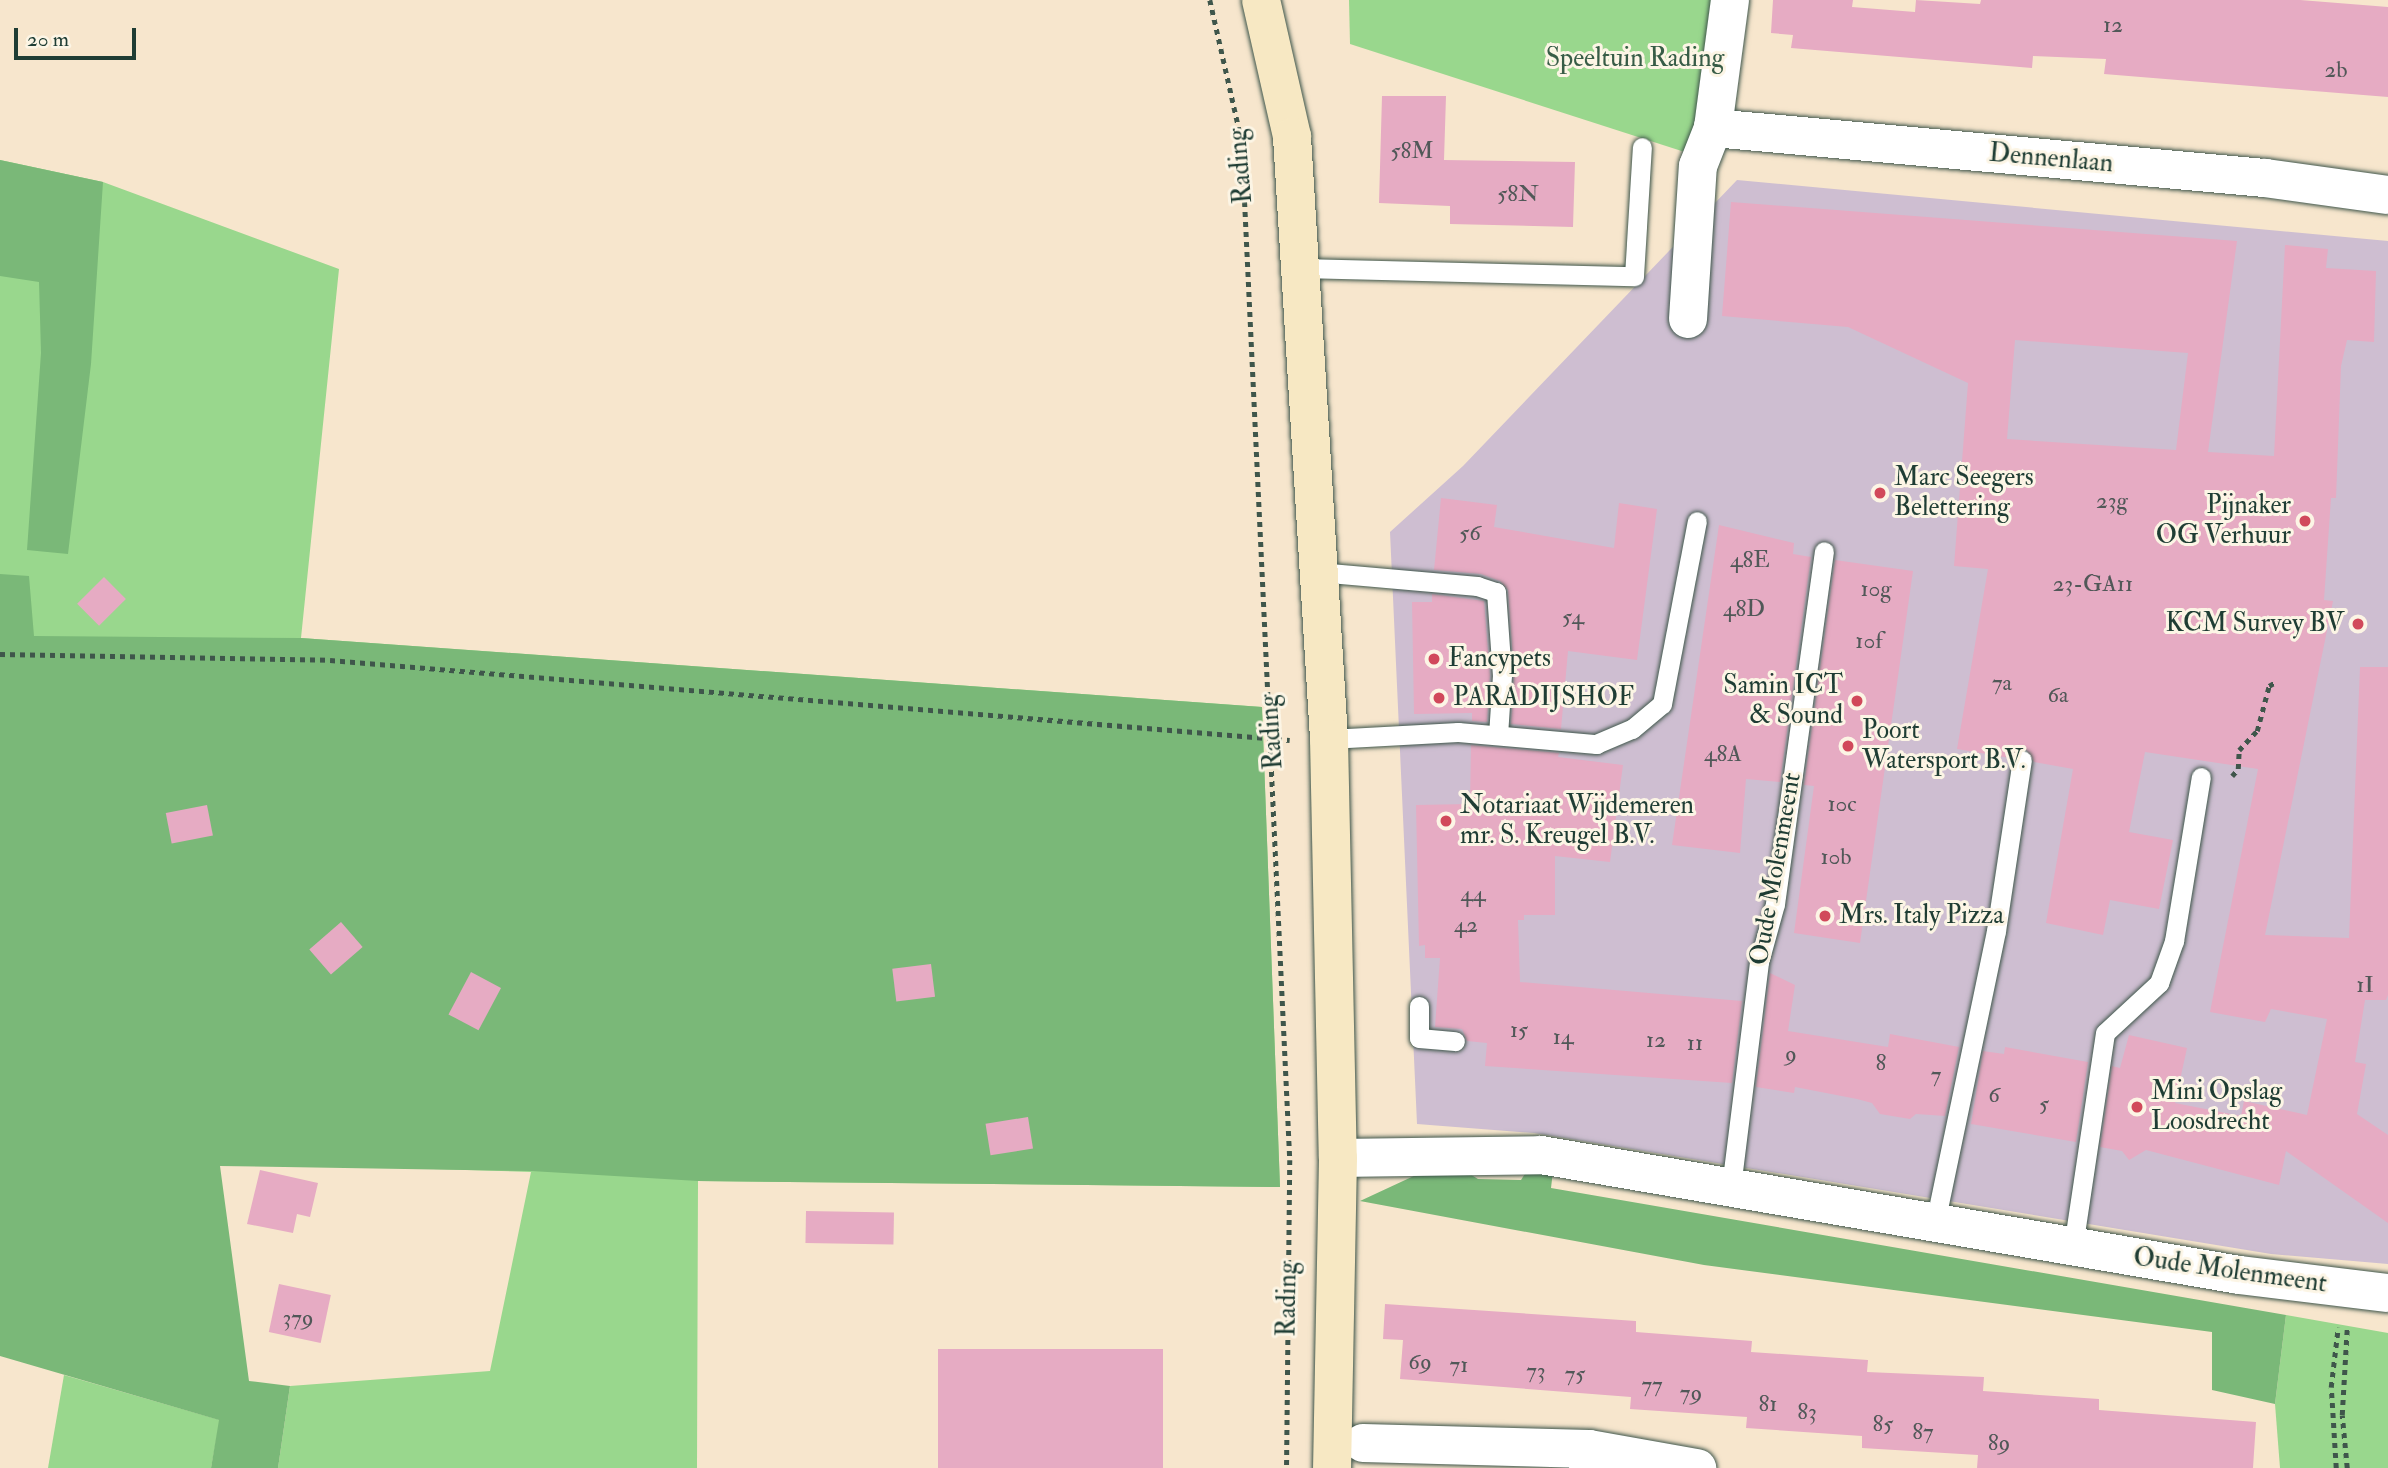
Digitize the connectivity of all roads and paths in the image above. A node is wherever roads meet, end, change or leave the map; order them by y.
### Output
1 (1210, 0) edge
2 (1261, 0) edge
3 (1730, 0) edge
4 (1713, 128) junction
5 (1642, 147) dead end
6 (2388, 195) edge
7 (1300, 268) junction
8 (1688, 319) dead end
9 (1697, 522) dead end
10 (1824, 551) dead end
11 (1318, 572) junction
12 (0, 654) edge
13 (2274, 683) dead end
14 (1498, 735) junction
15 (1329, 738) junction
16 (1273, 740) junction
17 (2022, 760) dead end
18 (2201, 778) joint
19 (1419, 1006) dead end
20 (1455, 1041) dead end
21 (1338, 1158) junction
22 (1731, 1187) junction
23 (1934, 1223) junction
24 (2073, 1247) junction
25 (2361, 1290) edge
26 (1363, 1443) dead end
27 (1588, 1459) edge
28 (1287, 1468) edge
29 (1332, 1468) edge
30 (1697, 1468) edge
31 (2336, 1468) edge
32 (2347, 1468) edge

1 - 16 path, Rading
2 - 7 main road, Rading
3 - 4 street
4 - 6 street, Dennenlaan
4 - 8 street
5 - 7 lane
7 - 11 main road, Rading
9 - 14 lane
10 - 22 lane, Oude Molenmeent
11 - 14 lane
11 - 15 main road, Rading
12 - 16 path
13 - 18 path
14 - 15 lane
15 - 16 path
15 - 21 main road, Rading
16 - 28 path, Rading
17 - 23 lane
18 - 24 lane
19 - 20 lane
21 - 22 street, Oude Molenmeent
21 - 29 main road, Rading
22 - 23 street, Oude Molenmeent
23 - 24 street, Oude Molenmeent
24 - 25 street, Oude Molenmeent
25 - 31 path
25 - 32 path
26 - 27 street
27 - 30 street

